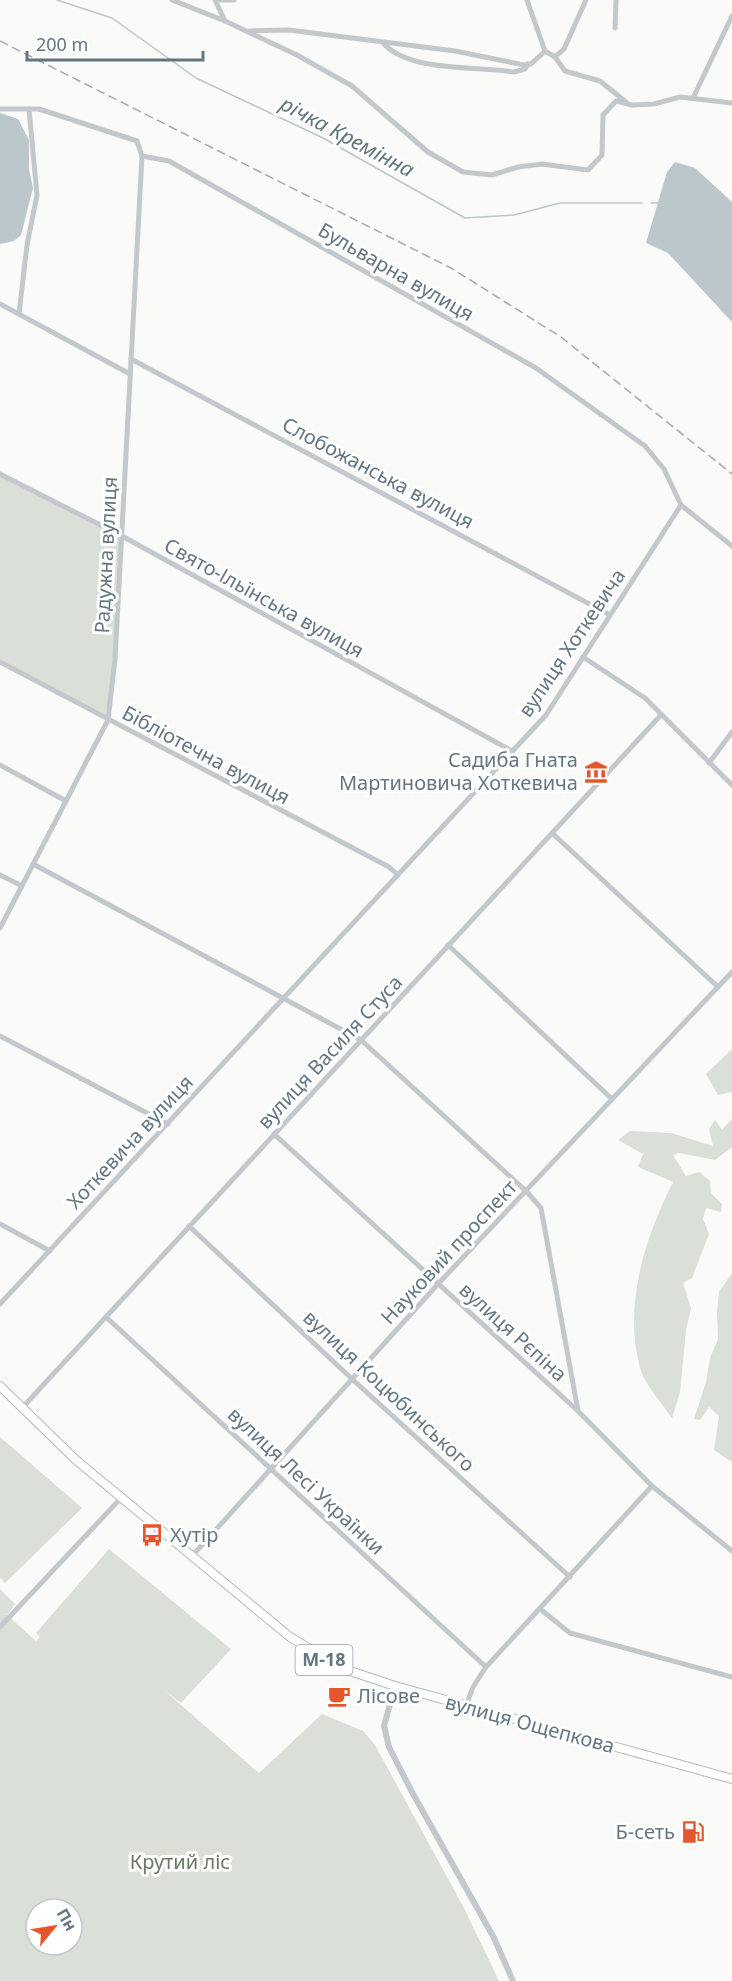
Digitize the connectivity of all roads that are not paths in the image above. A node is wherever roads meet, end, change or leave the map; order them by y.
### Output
1 (172, 0) edge
2 (215, 0) edge
3 (220, 0) edge
4 (234, 0) edge
5 (527, 0) edge
6 (586, 0) edge
7 (616, 0) edge
8 (732, 16) edge
9 (225, 21) junction
10 (615, 28) dead end
11 (246, 32) junction
12 (384, 44) junction
13 (545, 51) junction
14 (555, 57) junction
15 (528, 64) junction
16 (693, 98) junction
17 (626, 102) junction
18 (732, 103) edge
19 (0, 109) edge
20 (29, 109) junction
21 (142, 156) junction
22 (0, 304) edge
23 (19, 314) junction
24 (131, 359) junction
25 (130, 374) junction
26 (0, 474) edge
27 (681, 505) junction
28 (122, 536) junction
29 (732, 546) edge
30 (610, 615) junction
31 (583, 657) junction
32 (0, 662) edge
33 (660, 716) junction
34 (108, 720) junction
35 (732, 732) edge
36 (512, 752) junction
37 (709, 762) junction
38 (0, 765) edge
39 (732, 785) edge
40 (66, 801) junction
41 (552, 833) junction
42 (33, 864) junction
43 (0, 875) edge
44 (398, 875) junction
45 (22, 886) junction
46 (0, 928) edge
47 (448, 945) junction
48 (732, 972) edge
49 (718, 987) junction
50 (283, 1000) junction
51 (0, 1036) edge
52 (361, 1040) junction
53 (612, 1099) junction
54 (168, 1124) junction
55 (274, 1134) junction
56 (526, 1191) junction
57 (0, 1224) edge
58 (189, 1226) junction
59 (50, 1251) junction
60 (438, 1284) junction
61 (0, 1304) edge
62 (106, 1317) junction
63 (352, 1379) junction
64 (0, 1386) edge
65 (22, 1408) junction
66 (578, 1411) junction
67 (270, 1469) junction
68 (652, 1486) junction
69 (121, 1498) junction
70 (732, 1551) edge
71 (192, 1556) junction
72 (570, 1577) junction
73 (540, 1609) junction
74 (0, 1628) edge
75 (486, 1667) junction
76 (732, 1677) edge
77 (395, 1686) junction
78 (466, 1706) junction
79 (732, 1779) edge
80 (513, 1981) edge

1 - 9 street
2 - 9 street
3 - 4 street
5 - 13 street
6 - 14 street
7 - 10 street
8 - 16 street
9 - 11 street
11 - 12 street
11 - 17 street
12 - 15 street
12 - 15 street
13 - 14 street
13 - 15 street
14 - 17 street
16 - 17 street
16 - 18 street
19 - 20 street
20 - 21 street
20 - 23 street
21 - 24 street, Радужна вулиця
21 - 27 street, Бульварна вулиця
22 - 23 street
23 - 25 street
24 - 25 street, Радужна вулиця
24 - 30 street, Слобожанська вулиця
25 - 28 street, Радужна вулиця
26 - 28 street, Свято-Ільїнська вулиця
27 - 29 street, Бульварна вулиця
27 - 30 street, вулиця Хоткевича
28 - 34 street, Радужна вулиця
28 - 36 street, Свято-Ільїнська вулиця
30 - 31 street, вулиця Хоткевича
31 - 33 street
31 - 36 street, вулиця Хоткевича
32 - 34 street, Бібліотечна вулиця
33 - 37 street
33 - 41 street, вулиця Василя Стуса
34 - 40 street, Радужна вулиця
34 - 44 street, Бібліотечна вулиця
35 - 37 street
36 - 44 street, вулиця Хоткевича
37 - 39 street
38 - 40 street
40 - 42 street, Радужна вулиця
41 - 47 street, вулиця Василя Стуса
41 - 49 street
42 - 45 street, Радужна вулиця
42 - 50 street
43 - 45 street
44 - 50 street, вулиця Хоткевича
45 - 46 street, Радужна вулиця
47 - 52 street, вулиця Василя Стуса
47 - 53 street
48 - 49 street, Науковий проспект
49 - 53 street, Науковий проспект
50 - 52 street
50 - 54 street, Хоткевича вулиця
51 - 54 street
52 - 55 street, вулиця Василя Стуса
52 - 56 street
53 - 56 street, Науковий проспект
54 - 59 street, Хоткевича вулиця
55 - 58 street, вулиця Василя Стуса
55 - 60 street, вулиця Рєпіна
56 - 60 street, Науковий проспект
56 - 66 street
57 - 59 street
58 - 62 street, вулиця Василя Стуса
58 - 63 street, вулиця Коцюбинського
59 - 61 street, Хоткевича вулиця
60 - 63 street, Науковий проспект
60 - 66 street, вулиця Рєпіна
62 - 65 street, вулиця Василя Стуса
62 - 67 street, вулиця Лесі Українки
63 - 67 street, Науковий проспект
63 - 72 street, вулиця Коцюбинського
64 - 65 highway, вулиця Ощепкова / М-18
65 - 69 highway, вулиця Ощепкова / М-18
66 - 68 street, вулиця Рєпіна
67 - 71 street, Науковий проспект
67 - 75 street, вулиця Лесі Українки
68 - 70 street, вулиця Рєпіна
68 - 72 street
69 - 71 highway, вулиця Ощепкова / М-18
69 - 74 street
71 - 77 highway, вулиця Ощепкова / М-18
72 - 73 street
73 - 75 street
73 - 76 street
75 - 78 street
77 - 78 highway, вулиця Ощепкова / М-18
77 - 80 street
78 - 79 highway, вулиця Ощепкова / М-18

